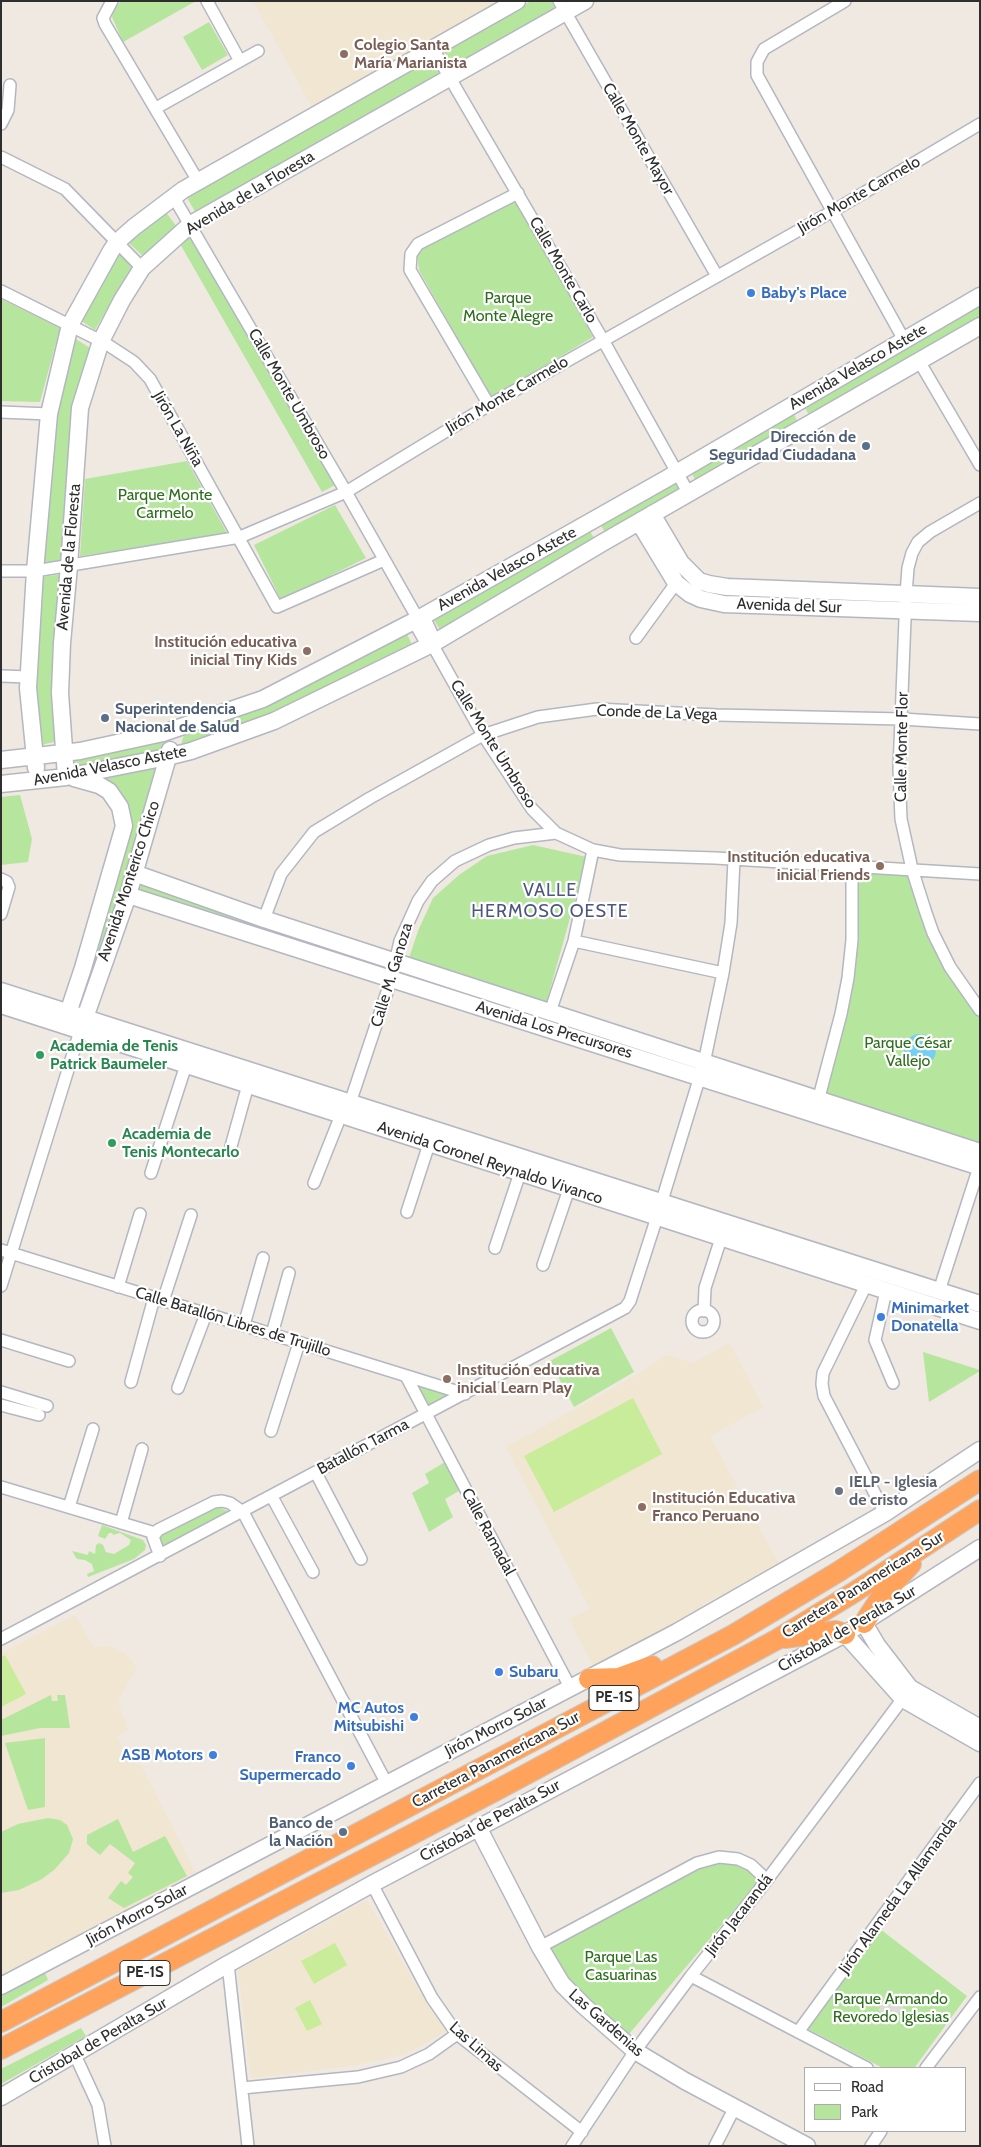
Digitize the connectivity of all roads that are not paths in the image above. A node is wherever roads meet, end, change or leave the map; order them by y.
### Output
1 (112, 1) edge
2 (207, 1) edge
3 (517, 1) edge
4 (585, 1) edge
5 (845, 1) edge
6 (562, 7) edge
7 (433, 49) junction
8 (258, 51) dead end
9 (240, 60) junction
10 (450, 78) junction
11 (10, 85) dead end
12 (156, 108) junction
13 (1, 124) edge
14 (980, 124) edge
15 (1, 157) edge
16 (198, 181) junction
17 (518, 193) junction
18 (173, 196) junction
19 (833, 210) junction
20 (191, 224) junction
21 (117, 242) junction
22 (142, 268) junction
23 (717, 276) junction
24 (1, 291) edge
25 (980, 296) edge
26 (70, 325) junction
27 (980, 326) edge
28 (604, 340) junction
29 (904, 340) junction
30 (101, 341) junction
31 (919, 361) junction
32 (795, 404) junction
33 (488, 405) junction
34 (1, 412) edge
35 (49, 414) junction
36 (808, 426) junction
37 (980, 465) edge
38 (677, 473) junction
39 (346, 492) junction
40 (689, 494) junction
41 (980, 503) edge
42 (646, 518) junction
43 (590, 522) junction
44 (240, 537) junction
45 (602, 543) junction
46 (384, 560) junction
47 (70, 566) junction
48 (1, 571) edge
49 (36, 571) junction
50 (676, 583) junction
51 (980, 597) edge
52 (906, 603) junction
53 (980, 613) edge
54 (418, 619) junction
55 (636, 638) dead end
56 (432, 644) junction
57 (1, 676) edge
58 (29, 677) junction
59 (902, 719) junction
60 (980, 724) edge
61 (163, 733) junction
62 (483, 735) junction
63 (208, 745) junction
64 (64, 753) junction
65 (168, 757) junction
66 (34, 758) junction
67 (1, 760) edge
68 (66, 777) junction
69 (42, 781) junction
70 (1, 784) edge
71 (543, 820) junction
72 (148, 823) junction
73 (556, 833) junction
74 (539, 835) junction
75 (593, 850) junction
76 (734, 860) junction
77 (852, 866) junction
78 (912, 869) junction
79 (134, 873) junction
80 (980, 874) edge
81 (1, 879) edge
82 (128, 895) junction
83 (1, 914) edge
84 (264, 919) junction
85 (574, 941) junction
86 (396, 962) junction
87 (723, 973) junction
88 (391, 980) junction
89 (1, 992) edge
90 (1, 1005) edge
91 (980, 1010) edge
92 (550, 1012) junction
93 (77, 1021) junction
94 (186, 1065) junction
95 (702, 1070) junction
96 (248, 1085) junction
97 (818, 1101) junction
98 (346, 1112) junction
99 (429, 1144) junction
100 (230, 1150) dead end
101 (501, 1159) junction
102 (979, 1162) edge
103 (151, 1173) dead end
104 (520, 1173) junction
105 (314, 1183) dead end
106 (569, 1189) junction
107 (659, 1210) junction
108 (407, 1212) dead end
109 (140, 1214) dead end
110 (191, 1215) dead end
111 (723, 1230) junction
112 (495, 1248) dead end
113 (6, 1252) edge
114 (263, 1258) dead end
115 (543, 1265) dead end
116 (289, 1273) dead end
117 (866, 1285) junction
118 (1, 1286) edge
119 (118, 1287) junction
120 (886, 1291) junction
121 (939, 1291) junction
122 (159, 1299) junction
123 (980, 1304) edge
124 (704, 1311) dead end
125 (206, 1314) junction
126 (980, 1321) edge
127 (244, 1325) junction
128 (272, 1334) junction
129 (1, 1340) edge
130 (299, 1343) junction
131 (69, 1361) dead end
132 (406, 1376) junction
133 (131, 1382) dead end
134 (893, 1383) dead end
135 (178, 1388) dead end
136 (1, 1392) edge
137 (465, 1394) junction
138 (1, 1405) edge
139 (48, 1406) dead end
140 (426, 1414) junction
141 (39, 1415) dead end
142 (94, 1429) dead end
143 (271, 1431) dead end
144 (142, 1449) dead end
145 (980, 1450) edge
146 (316, 1473) junction
147 (980, 1480) edge
148 (1, 1486) edge
149 (272, 1496) junction
150 (70, 1507) junction
151 (980, 1510) edge
152 (243, 1512) junction
153 (886, 1513) junction
154 (121, 1523) junction
155 (155, 1533) junction
156 (934, 1541) junction
157 (978, 1554) edge
158 (160, 1556) junction
159 (361, 1559) dead end
160 (313, 1572) dead end
161 (864, 1622) junction
162 (845, 1634) junction
163 (733, 1635) junction
164 (1, 1639) edge
165 (776, 1640) junction
166 (589, 1679) junction
167 (571, 1689) junction
168 (906, 1694) junction
169 (980, 1728) edge
170 (980, 1743) edge
171 (387, 1784) junction
172 (980, 1784) edge
173 (478, 1827) junction
174 (767, 1880) junction
175 (372, 1884) junction
176 (540, 1947) junction
177 (228, 1964) junction
178 (690, 1976) junction
179 (1, 1986) edge
180 (980, 1997) edge
181 (1, 2022) edge
182 (798, 2032) junction
183 (457, 2034) junction
184 (1, 2049) edge
185 (635, 2051) junction
186 (75, 2055) junction
187 (858, 2065) edge
188 (927, 2067) edge
189 (242, 2088) junction
190 (1, 2097) edge
191 (735, 2108) junction
192 (582, 2132) junction
193 (105, 2146) edge
194 (248, 2146) edge
195 (572, 2146) edge
196 (715, 2146) edge
197 (807, 2146) edge

1 - 12 street
2 - 9 street
3 - 7 street, Avenida de la Floresta
4 - 6 street, Avenida de la Floresta
5 - 19 street
6 - 10 street, Avenida de la Floresta
6 - 23 street, Calle Monte Mayor
7 - 10 street, Calle Monte Carlo
7 - 16 street, Avenida de la Floresta
8 - 9 street
9 - 12 street
10 - 17 street, Calle Monte Carlo
10 - 20 street, Avenida de la Floresta
11 - 13 street
12 - 16 street
14 - 19 street, Jirón Monte Carmelo
15 - 21 street
16 - 18 street, Avenida de la Floresta
17 - 28 street, Calle Monte Carlo
17 - 33 street
18 - 20 street, Calle Monte Umbroso
18 - 21 street, Avenida de la Floresta
19 - 23 street, Jirón Monte Carmelo
19 - 29 street
20 - 22 street, Avenida de la Floresta
20 - 39 street, Calle Monte Umbroso
21 - 22 street
21 - 26 street, Avenida de la Floresta
22 - 30 street, Avenida de la Floresta
23 - 28 street, Jirón Monte Carmelo
24 - 26 street, Jirón La Niña
25 - 29 street, Avenida Velasco Astete
26 - 30 street, Jirón La Niña
26 - 35 street, Avenida de la Floresta
27 - 31 street, Avenida Velasco Astete
28 - 33 street, Jirón Monte Carmelo
28 - 38 street, Calle Monte Carlo
29 - 32 street, Avenida Velasco Astete
30 - 44 street, Jirón La Niña
30 - 47 street, Avenida de la Floresta
31 - 36 street, Avenida Velasco Astete
31 - 37 street
32 - 36 street
32 - 38 street, Avenida Velasco Astete
33 - 39 street, Jirón Monte Carmelo
34 - 35 street
35 - 49 street, Avenida de la Floresta
36 - 40 street, Avenida Velasco Astete
38 - 40 street, Calle Monte Carlo
38 - 43 street, Avenida Velasco Astete
39 - 44 street, Jirón Monte Carmelo
39 - 46 street, Calle Monte Umbroso
40 - 42 street, Avenida Velasco Astete
41 - 52 street, Calle Monte Flor
42 - 45 street, Avenida Velasco Astete
42 - 50 street, Avenida del Sur
42 - 52 street, Avenida del Sur
43 - 45 street
43 - 54 street, Avenida Velasco Astete
44 - 46 street, Jirón La Niña
44 - 47 street, Jirón Monte Carmelo
45 - 56 street, Avenida Velasco Astete
46 - 54 street, Calle Monte Umbroso
47 - 49 street, Jirón Monte Carmelo
47 - 64 street, Avenida de la Floresta
48 - 49 street, Jirón Monte Carmelo
49 - 58 street, Avenida de la Floresta
50 - 52 street, Avenida del Sur
50 - 55 street
51 - 52 street, Avenida del Sur
52 - 53 street, Avenida del Sur
52 - 59 street, Calle Monte Flor
54 - 56 street, Calle Monte Umbroso
54 - 61 street, Avenida Velasco Astete
56 - 62 street, Calle Monte Umbroso
56 - 63 street, Avenida Velasco Astete
57 - 58 street
58 - 66 street, Avenida de la Floresta
59 - 60 street, Conde de La Vega
59 - 62 street, Conde de La Vega
59 - 78 street, Calle Monte Flor
61 - 64 street, Avenida Velasco Astete
61 - 65 street, Avenida Monterico Chico
62 - 71 street, Calle Monte Umbroso
62 - 84 street, Conde de La Vega
63 - 65 street, Avenida Velasco Astete
63 - 72 street
64 - 66 street, Avenida Velasco Astete
64 - 68 street, Avenida de la Floresta
65 - 68 street, Avenida Velasco Astete
65 - 72 street, Avenida Monterico Chico
66 - 67 street, Avenida Velasco Astete
66 - 69 street, Avenida de la Floresta
68 - 69 street, Avenida Velasco Astete
68 - 93 street, Avenida Monterico Chico
69 - 70 street, Avenida Velasco Astete
71 - 73 street, Calle Monte Umbroso
71 - 74 street
72 - 79 street, Avenida Monterico Chico
73 - 74 street, Calle M. Ganoza
73 - 75 street, Calle Monte Umbroso
74 - 86 street, Calle M. Ganoza
75 - 76 street, Calle Monte Umbroso
75 - 85 street
76 - 77 street, Calle Monte Umbroso
76 - 87 street, Batallón Tarma
77 - 78 street, Calle Monte Umbroso
77 - 97 street
78 - 80 street, Calle Monte Umbroso
78 - 91 street, Calle Monte Flor
79 - 82 street, Avenida Monterico Chico
79 - 84 street, Avenida Los Precursores
81 - 83 street
82 - 88 street, Avenida Los Precursores
82 - 93 street, Avenida Monterico Chico
84 - 86 street, Avenida Los Precursores
85 - 87 street
85 - 92 street
86 - 88 street, Calle M. Ganoza
86 - 92 street, Avenida Los Precursores
87 - 95 street, Batallón Tarma
88 - 95 street, Avenida Los Precursores
88 - 98 street, Calle M. Ganoza
89 - 93 street, Avenida Coronel Reynaldo Vivanco
90 - 93 street, Avenida Coronel Reynaldo Vivanco
92 - 95 street, Avenida Los Precursores
93 - 94 street, Avenida Coronel Reynaldo Vivanco
93 - 98 street, Avenida Coronel Reynaldo Vivanco
93 - 113 street, Avenida Monterico Chico
94 - 96 street, Avenida Coronel Reynaldo Vivanco
94 - 103 street
95 - 97 street, Avenida Los Precursores
95 - 102 street, Avenida Los Precursores
95 - 107 street, Batallón Tarma
96 - 98 street, Avenida Coronel Reynaldo Vivanco
96 - 100 street
97 - 102 street, Avenida Los Precursores
98 - 99 street, Avenida Coronel Reynaldo Vivanco
98 - 101 street, Avenida Coronel Reynaldo Vivanco
98 - 105 street, Calle M. Ganoza
99 - 101 street, Avenida Coronel Reynaldo Vivanco
99 - 108 street
101 - 104 street, Avenida Coronel Reynaldo Vivanco
101 - 107 street, Avenida Coronel Reynaldo Vivanco
102 - 121 street
104 - 106 street, Avenida Coronel Reynaldo Vivanco
104 - 112 street
106 - 107 street, Avenida Coronel Reynaldo Vivanco
106 - 115 street
107 - 111 street, Avenida Coronel Reynaldo Vivanco
107 - 137 street, Batallón Tarma
109 - 119 street
110 - 122 street
111 - 117 street, Avenida Coronel Reynaldo Vivanco
111 - 121 street, Avenida Coronel Reynaldo Vivanco
111 - 124 street
113 - 118 street, Avenida Monterico Chico
113 - 119 street, Calle Batallón Libres de Trujillo
114 - 127 street
116 - 128 street
117 - 120 street, Avenida Coronel Reynaldo Vivanco
117 - 153 street
119 - 122 street, Calle Batallón Libres de Trujillo
120 - 126 street, Avenida Coronel Reynaldo Vivanco
120 - 134 street
121 - 123 street, Avenida Coronel Reynaldo Vivanco
122 - 125 street, Calle Batallón Libres de Trujillo
122 - 133 street
125 - 127 street, Calle Batallón Libres de Trujillo
125 - 135 street
127 - 128 street, Calle Batallón Libres de Trujillo
128 - 130 street, Calle Batallón Libres de Trujillo
129 - 131 street
130 - 132 street, Calle Batallón Libres de Trujillo
130 - 143 street
132 - 137 street, Calle Batallón Libres de Trujillo
132 - 140 street, Calle Ramadal
136 - 139 street
137 - 140 street, Batallón Tarma
138 - 141 street
140 - 146 street, Batallón Tarma
140 - 167 street, Calle Ramadal
142 - 150 street
144 - 154 street
145 - 153 street, Jirón Morro Solar
146 - 149 street, Batallón Tarma
146 - 159 street
147 - 163 highway, Carretera Panamericana Sur / PE-1S
148 - 150 street
149 - 152 street, Batallón Tarma
149 - 160 street
150 - 154 street
151 - 156 highway, Carretera Panamericana Sur / PE-1S
152 - 155 street
152 - 158 street, Batallón Tarma
152 - 171 street
153 - 166 street, Jirón Morro Solar
154 - 155 street
155 - 158 street
156 - 161 highway
156 - 165 highway, Carretera Panamericana Sur / PE-1S
157 - 161 street, Cristobal de Peralta Sur
158 - 164 street, Batallón Tarma
161 - 162 street, Cristobal de Peralta Sur
161 - 168 street
162 - 165 highway
162 - 168 street
162 - 173 street, Cristobal de Peralta Sur
163 - 166 highway
163 - 181 highway, Carretera Panamericana Sur / PE-1S
165 - 184 highway, Carretera Panamericana Sur / PE-1S
166 - 167 street, Jirón Morro Solar
167 - 171 street, Jirón Morro Solar
168 - 169 street
168 - 170 street
168 - 174 street, Jirón Jacarandá
171 - 179 street, Jirón Morro Solar
172 - 182 street, Jirón Alameda La Allamanda
173 - 175 street, Cristobal de Peralta Sur
173 - 176 street, Las Gardenias
174 - 176 street
174 - 178 street, Jirón Jacarandá
175 - 177 street, Cristobal de Peralta Sur
175 - 183 street, Las Limas
176 - 185 street, Las Gardenias
177 - 186 street, Cristobal de Peralta Sur
177 - 189 street
178 - 182 street
178 - 185 street, Jirón Jacarandá
180 - 188 street
182 - 187 street
183 - 189 street
183 - 192 street, Las Limas
185 - 191 street, Las Gardenias
185 - 192 street, Jirón Jacarandá
186 - 190 street, Cristobal de Peralta Sur
186 - 193 street
189 - 194 street
191 - 196 street
191 - 197 street, Las Gardenias
192 - 195 street, Jirón Jacarandá

